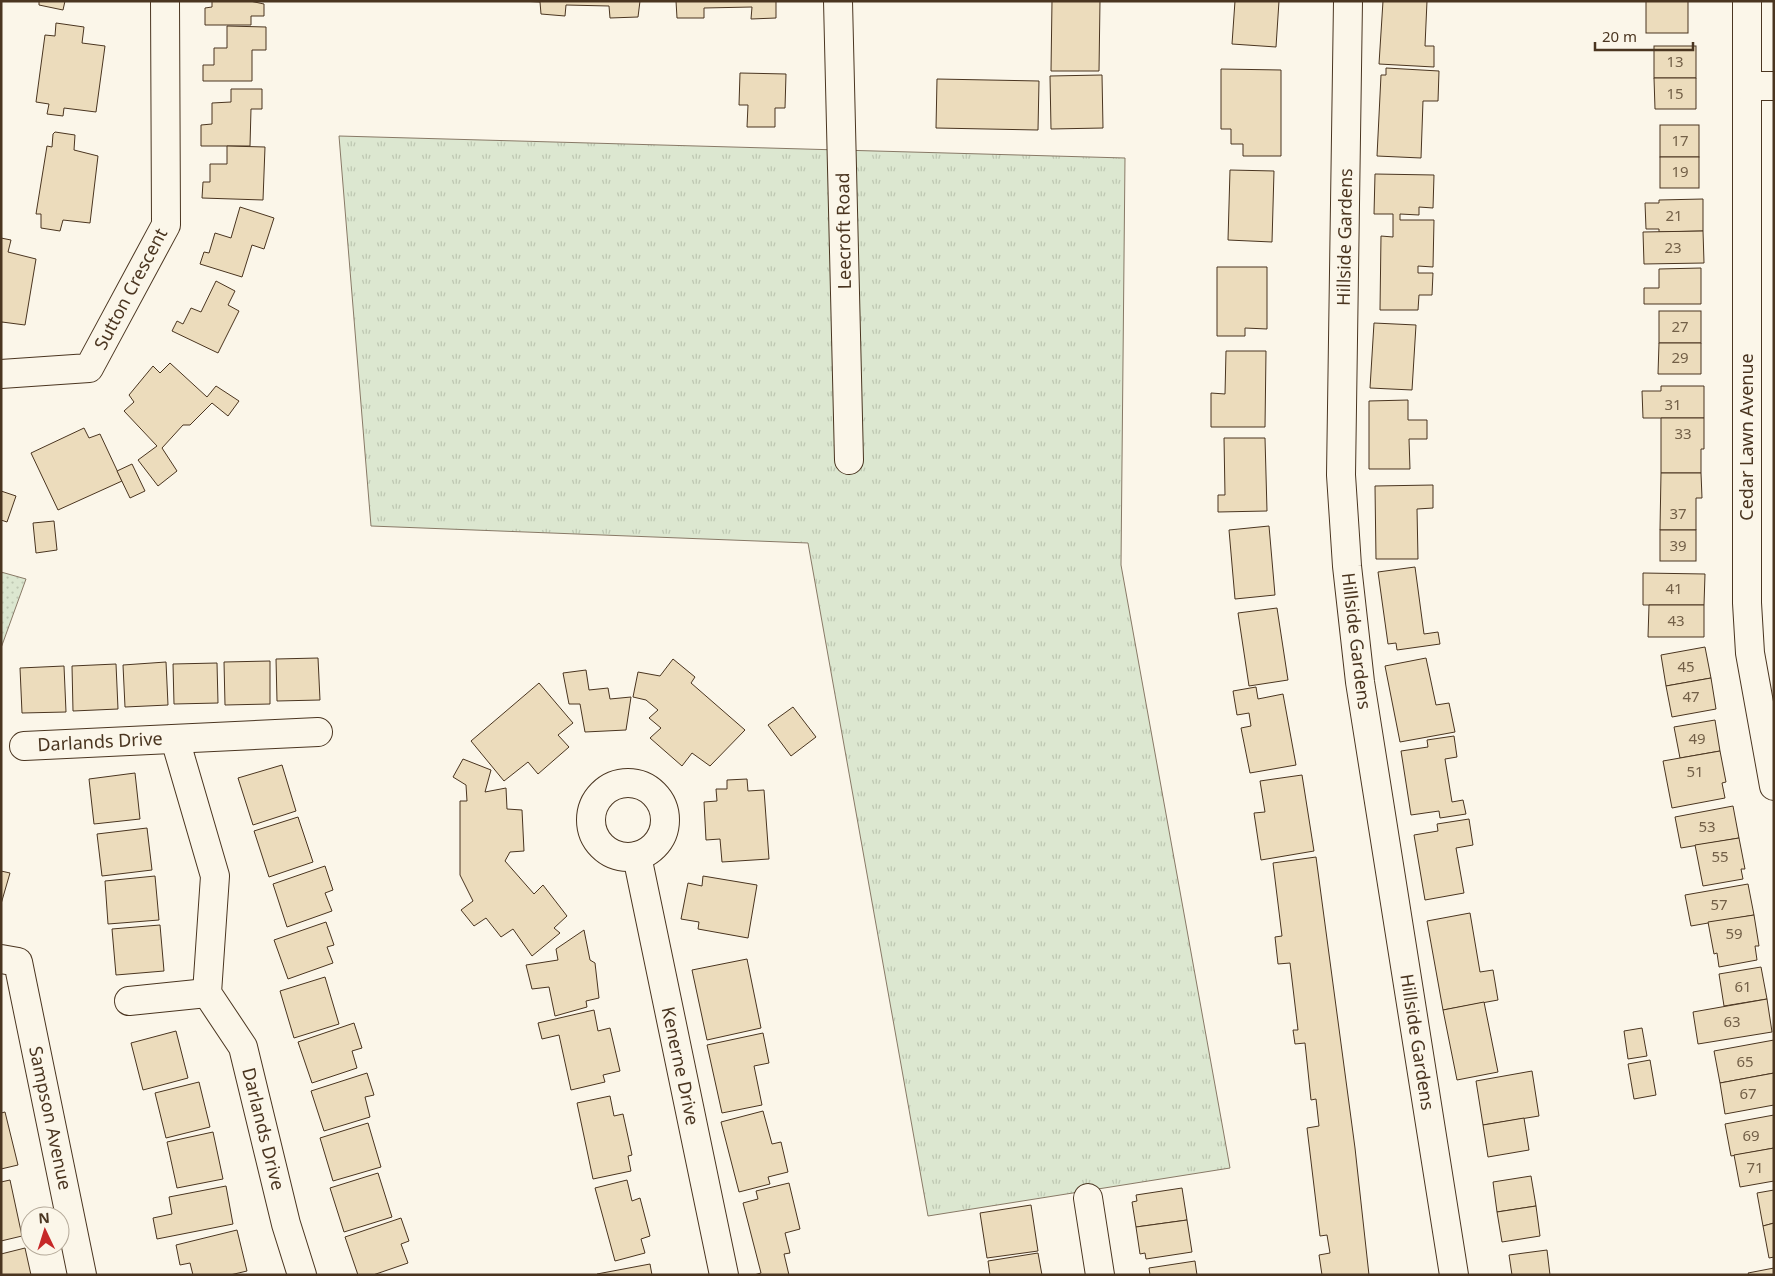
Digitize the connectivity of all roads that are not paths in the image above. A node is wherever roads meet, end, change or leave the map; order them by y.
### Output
1 (165, 1) edge
2 (838, 1) edge
3 (1348, 1) edge
4 (1746, 1) edge
5 (1747, 86) junction
6 (1774, 86) edge
7 (1, 374) edge
8 (849, 460) dead end
9 (318, 732) dead end
10 (175, 738) junction
11 (24, 746) dead end
12 (1774, 786) edge
13 (637, 856) dead end
14 (10, 960) edge
15 (207, 993) junction
16 (130, 1001) dead end
17 (1088, 1198) dead end
18 (82, 1275) edge
19 (302, 1275) edge
20 (724, 1275) edge
21 (1100, 1275) edge
22 (1454, 1275) edge

1 - 7 street, Sutton Crescent
2 - 8 street, Leecroft Road
3 - 22 street, Hillside Gardens
4 - 5 street, Cedar Lawn Avenue
5 - 6 street
5 - 12 street, Cedar Lawn Avenue
9 - 10 street, Darlands Drive
10 - 11 street, Darlands Drive
10 - 15 street, Darlands Drive
13 - 20 street, Kenerne Drive
14 - 18 street, Sampson Avenue
15 - 16 street
15 - 19 street, Darlands Drive
17 - 21 street

